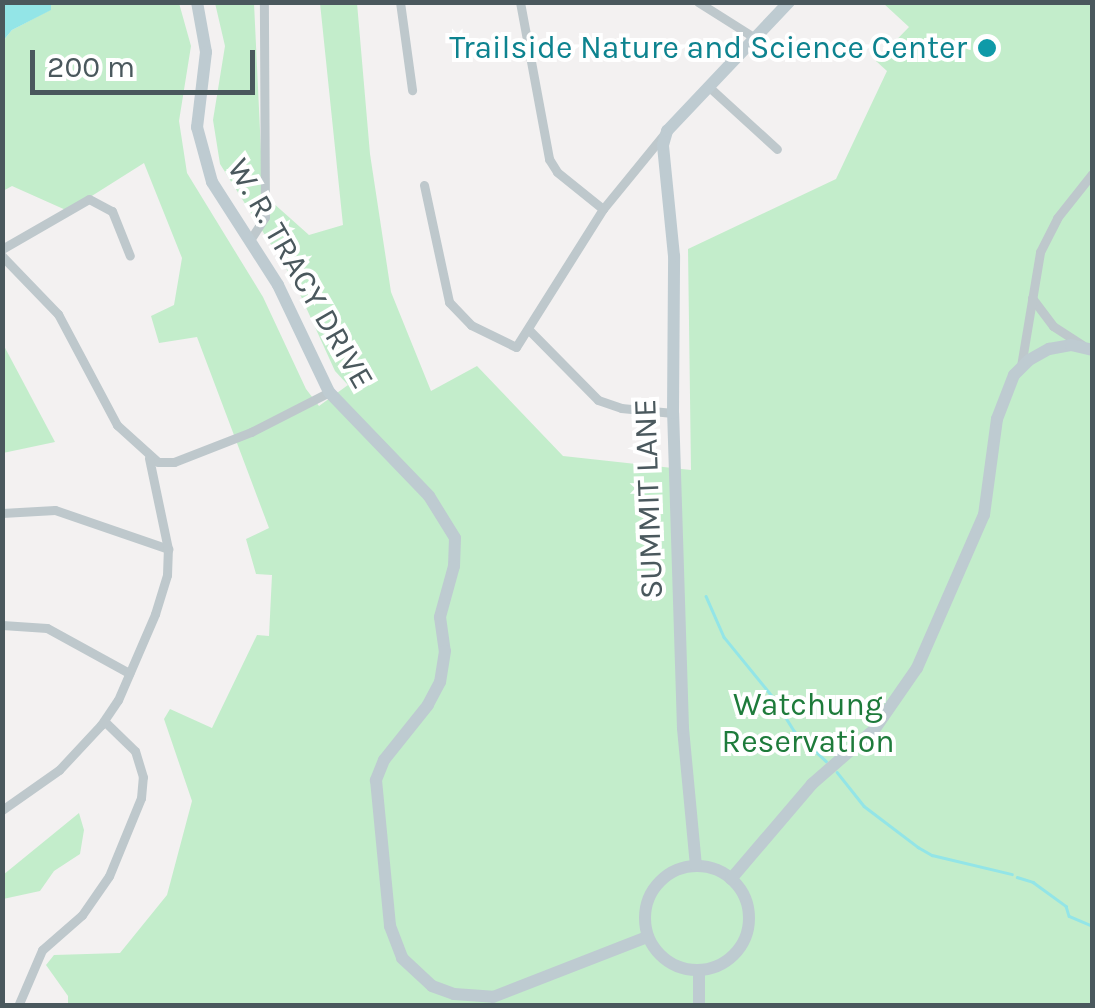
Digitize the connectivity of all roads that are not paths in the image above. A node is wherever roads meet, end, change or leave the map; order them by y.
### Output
1 (198, 2) edge
2 (264, 2) edge
3 (400, 2) edge
4 (520, 2) edge
5 (698, 2) edge
6 (789, 2) edge
7 (755, 38) junction
8 (709, 87) junction
9 (412, 90) dead end
10 (666, 130) junction
11 (777, 149) dead end
12 (1092, 174) edge
13 (424, 185) dead end
14 (603, 210) junction
15 (250, 240) junction
16 (2, 253) edge
17 (130, 256) dead end
18 (1031, 296) junction
19 (528, 330) junction
20 (1088, 348) edge
21 (1020, 366) junction
22 (329, 392) junction
23 (673, 413) junction
24 (149, 458) junction
25 (2, 513) edge
26 (168, 549) junction
27 (2, 625) edge
28 (129, 673) junction
29 (104, 721) junction
30 (2, 810) edge
31 (696, 866) junction
32 (731, 879) junction
33 (647, 937) junction
34 (699, 971) junction
35 (18, 1006) edge
36 (699, 1006) edge

1 - 15 street, W. R. TRACY DRIVE
2 - 15 street
3 - 9 street
4 - 14 street
5 - 7 street
6 - 7 street
7 - 8 street
8 - 10 street
8 - 11 street
10 - 14 street
10 - 23 street, SUMMIT LANE
12 - 18 street
13 - 19 street
14 - 19 street
15 - 22 street, W. R. TRACY DRIVE
16 - 17 street
16 - 24 street
18 - 20 street
18 - 21 street
19 - 23 street
20 - 21 street
21 - 32 street
22 - 24 street
22 - 33 street, W. R. TRACY DRIVE
23 - 31 street, SUMMIT LANE
24 - 26 street
25 - 26 street
26 - 28 street
27 - 28 street
28 - 29 street
29 - 30 street
29 - 35 street
31 - 32 street
31 - 33 street
32 - 34 street
33 - 34 street
34 - 36 street

